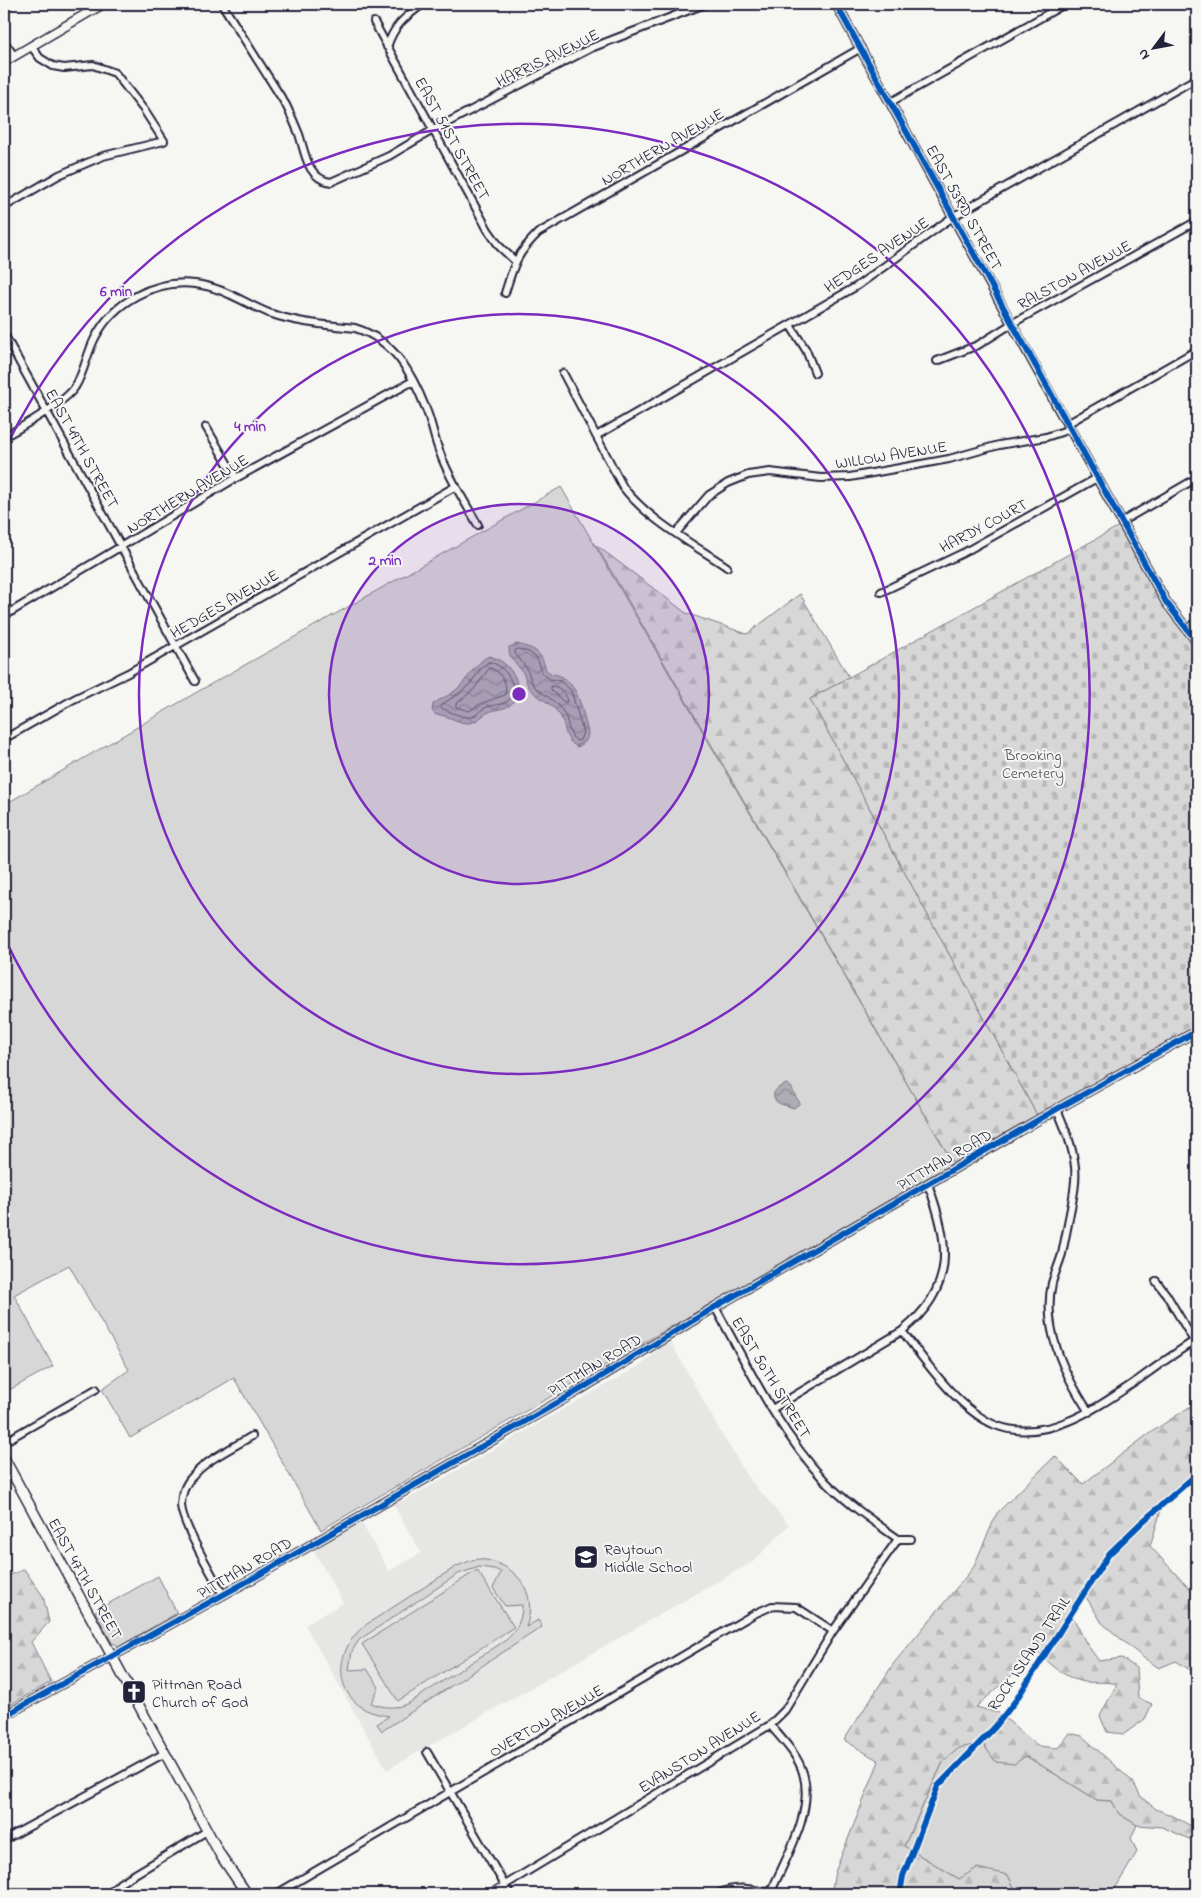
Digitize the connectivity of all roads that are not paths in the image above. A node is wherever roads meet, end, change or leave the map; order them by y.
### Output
1 (103, 4) edge
2 (222, 4) edge
3 (422, 4) edge
4 (705, 4) edge
5 (836, 4) edge
6 (1066, 4) edge
7 (374, 22) dead end
8 (4, 41) edge
9 (31, 46) junction
10 (387, 47) junction
11 (861, 48) junction
12 (14, 56) junction
13 (4, 62) edge
14 (1197, 78) edge
15 (891, 102) junction
16 (433, 130) junction
17 (4, 207) edge
18 (954, 216) junction
19 (1197, 221) edge
20 (515, 261) junction
21 (505, 293) dead end
22 (1013, 323) junction
23 (790, 325) junction
24 (4, 334) edge
25 (1197, 350) edge
26 (936, 361) dead end
27 (563, 373) dead end
28 (815, 373) dead end
29 (413, 381) junction
30 (46, 410) junction
31 (1069, 426) junction
32 (206, 427) dead end
33 (596, 436) junction
34 (4, 437) edge
35 (236, 478) junction
36 (1097, 478) junction
37 (1197, 478) edge
38 (456, 486) junction
39 (1122, 522) junction
40 (478, 525) dead end
41 (676, 532) junction
42 (122, 547) junction
43 (727, 567) dead end
44 (881, 592) dead end
45 (4, 616) edge
46 (1196, 637) edge
47 (176, 646) junction
48 (195, 681) dead end
49 (4, 739) edge
50 (1197, 1031) edge
51 (1057, 1109) junction
52 (928, 1184) junction
53 (1156, 1281) dead end
54 (714, 1307) junction
55 (902, 1331) junction
56 (1196, 1340) edge
57 (96, 1389) dead end
58 (772, 1409) junction
59 (1089, 1412) junction
60 (252, 1436) dead end
61 (4, 1442) edge
62 (4, 1458) edge
63 (911, 1538) dead end
64 (898, 1539) junction
65 (223, 1595) junction
66 (833, 1631) junction
67 (112, 1656) junction
68 (4, 1716) edge
69 (770, 1725) junction
70 (427, 1752) dead end
71 (164, 1753) junction
72 (451, 1792) junction
73 (207, 1831) junction
74 (4, 1840) edge
75 (505, 1885) junction
76 (109, 1894) edge
77 (247, 1894) edge
78 (276, 1894) edge
79 (490, 1894) edge
80 (510, 1894) edge
81 (718, 1894) edge
82 (771, 1894) edge

1 - 9 street
2 - 16 street, HARRIS AVENUE
3 - 10 street
4 - 16 street, HARRIS AVENUE
5 - 11 street, EAST 53RD STREET
6 - 15 street
7 - 10 street, EAST 51ST STREET
8 - 12 street
9 - 12 street
9 - 17 street
10 - 16 street, EAST 51ST STREET
11 - 15 street, EAST 53RD STREET
11 - 20 street, NORTHERN AVENUE
12 - 13 street
14 - 18 street, HEDGES AVENUE
15 - 18 street, EAST 53RD STREET
16 - 20 street, EAST 51ST STREET
18 - 22 street, EAST 53RD STREET
18 - 23 street, HEDGES AVENUE
19 - 22 street, RALSTON AVENUE
20 - 21 street, NORTHERN AVENUE
22 - 26 street, RALSTON AVENUE
22 - 31 street, EAST 53RD STREET
23 - 28 street
23 - 33 street, HEDGES AVENUE
24 - 30 street, EAST 49TH STREET
25 - 31 street, WILLOW AVENUE
27 - 33 street
29 - 30 street
29 - 35 street, NORTHERN AVENUE
29 - 38 street
30 - 34 street
30 - 42 street, EAST 49TH STREET
31 - 36 street, EAST 53RD STREET
31 - 41 street, WILLOW AVENUE
32 - 35 street
33 - 41 street
35 - 42 street, NORTHERN AVENUE
36 - 39 street, EAST 53RD STREET
36 - 44 street, HARDY COURT
37 - 39 street
38 - 40 street
38 - 47 street, HEDGES AVENUE
39 - 46 street, EAST 53RD STREET
41 - 43 street
42 - 45 street, NORTHERN AVENUE
42 - 47 street, EAST 49TH STREET
47 - 48 street, EAST 49TH STREET
47 - 49 street, HEDGES AVENUE
50 - 51 street, PITTMAN ROAD
51 - 52 street, PITTMAN ROAD
51 - 59 street
52 - 54 street, PITTMAN ROAD
52 - 55 street
53 - 56 street
54 - 58 street, EAST 50TH STREET
54 - 65 street, PITTMAN ROAD
55 - 58 street
55 - 59 street
56 - 59 street
57 - 61 street
58 - 64 street, EAST 50TH STREET
60 - 65 street
62 - 67 main road, EAST 47TH STREET
63 - 64 street
64 - 66 street, EVANSTON AVENUE
65 - 67 street, PITTMAN ROAD
66 - 69 street, EVANSTON AVENUE
66 - 72 street, OVERTON AVENUE
67 - 68 street, PITTMAN ROAD
67 - 71 main road, EAST 47TH STREET
69 - 75 street, EVANSTON AVENUE
69 - 82 street
70 - 72 street
71 - 73 main road, EAST 47TH STREET
71 - 74 street
72 - 75 street
72 - 78 street, OVERTON AVENUE
73 - 76 street
73 - 77 main road, EAST 47TH STREET
75 - 79 street, EVANSTON AVENUE
75 - 80 street
81 - 82 street

